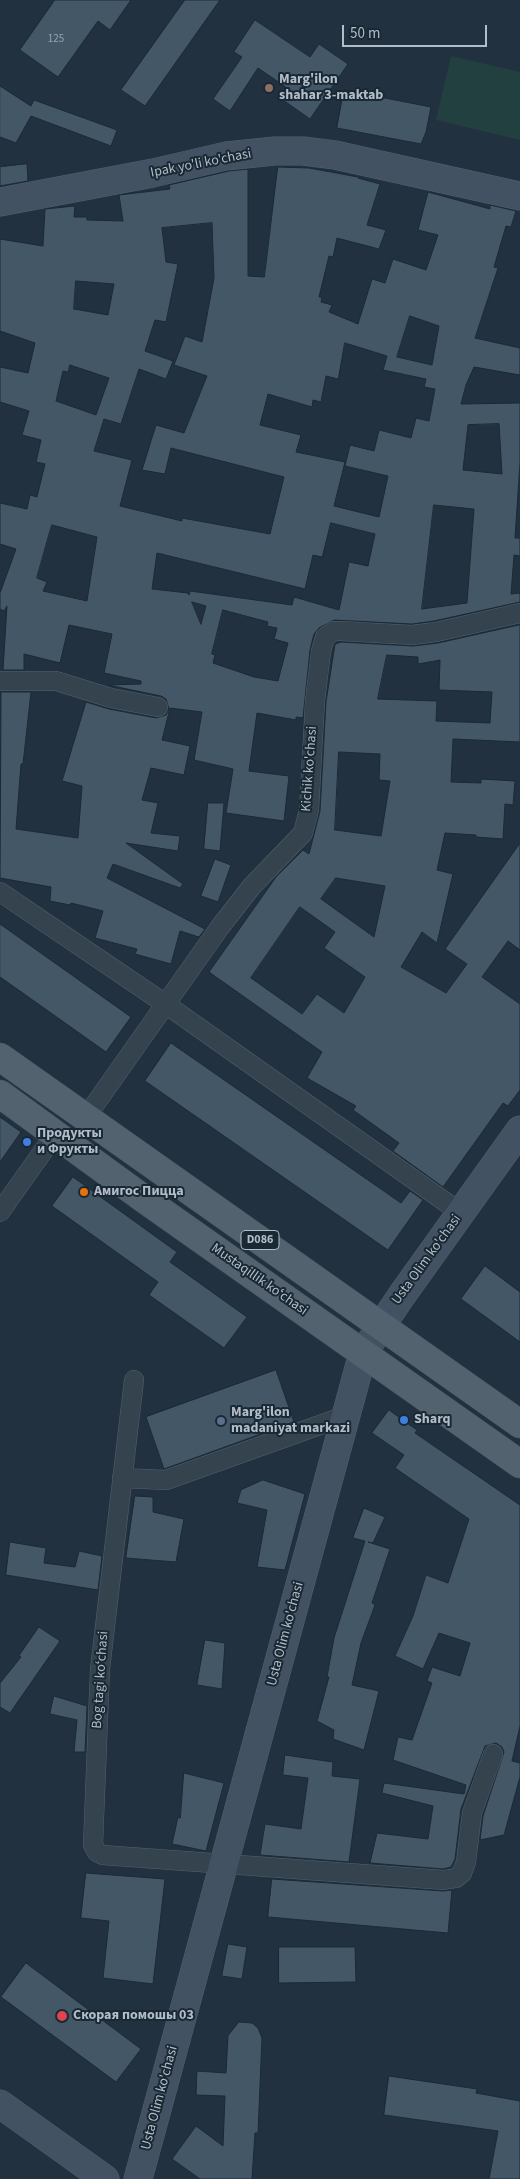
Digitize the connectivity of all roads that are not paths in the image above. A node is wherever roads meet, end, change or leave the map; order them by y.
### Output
1 (520, 196) edge
2 (0, 202) edge
3 (520, 613) edge
4 (0, 681) edge
5 (158, 707) dead end
6 (0, 892) edge
7 (164, 1003) junction
8 (0, 1056) edge
9 (0, 1094) edge
10 (86, 1117) junction
11 (520, 1130) edge
12 (56, 1133) junction
13 (0, 1212) edge
14 (461, 1213) junction
15 (381, 1325) junction
16 (363, 1353) junction
17 (134, 1380) dead end
18 (345, 1416) junction
19 (520, 1424) edge
20 (520, 1464) edge
21 (122, 1478) junction
22 (493, 1754) dead end
23 (224, 1864) junction
24 (0, 2104) edge
25 (105, 2179) edge
26 (138, 2179) edge

1 - 2 street, Ipak yo'li ko'chasi
3 - 7 street, Kichik ko'chasi
4 - 5 street
6 - 7 street
7 - 10 street, Kichik ko'chasi
7 - 14 street
8 - 10 main road, D086
9 - 12 main road, Mustaqillik koʻchasi / D086
10 - 15 main road, D086
11 - 14 street, Usta Olim ko'chasi
12 - 13 street
12 - 16 main road, Mustaqillik koʻchasi / D086
14 - 15 street, Usta Olim ko'chasi
15 - 16 street, Usta Olim ko'chasi
15 - 19 main road, D086
16 - 18 street, Usta Olim ko'chasi
16 - 20 main road, Mustaqillik koʻchasi / D086
17 - 21 street, Bog tagi koʻchasi
18 - 21 street
18 - 23 street, Usta Olim ko'chasi
21 - 23 street, Bog tagi koʻchasi
22 - 23 street, Bog tagi koʻchasi
23 - 26 street, Usta Olim ko'chasi
24 - 25 street

